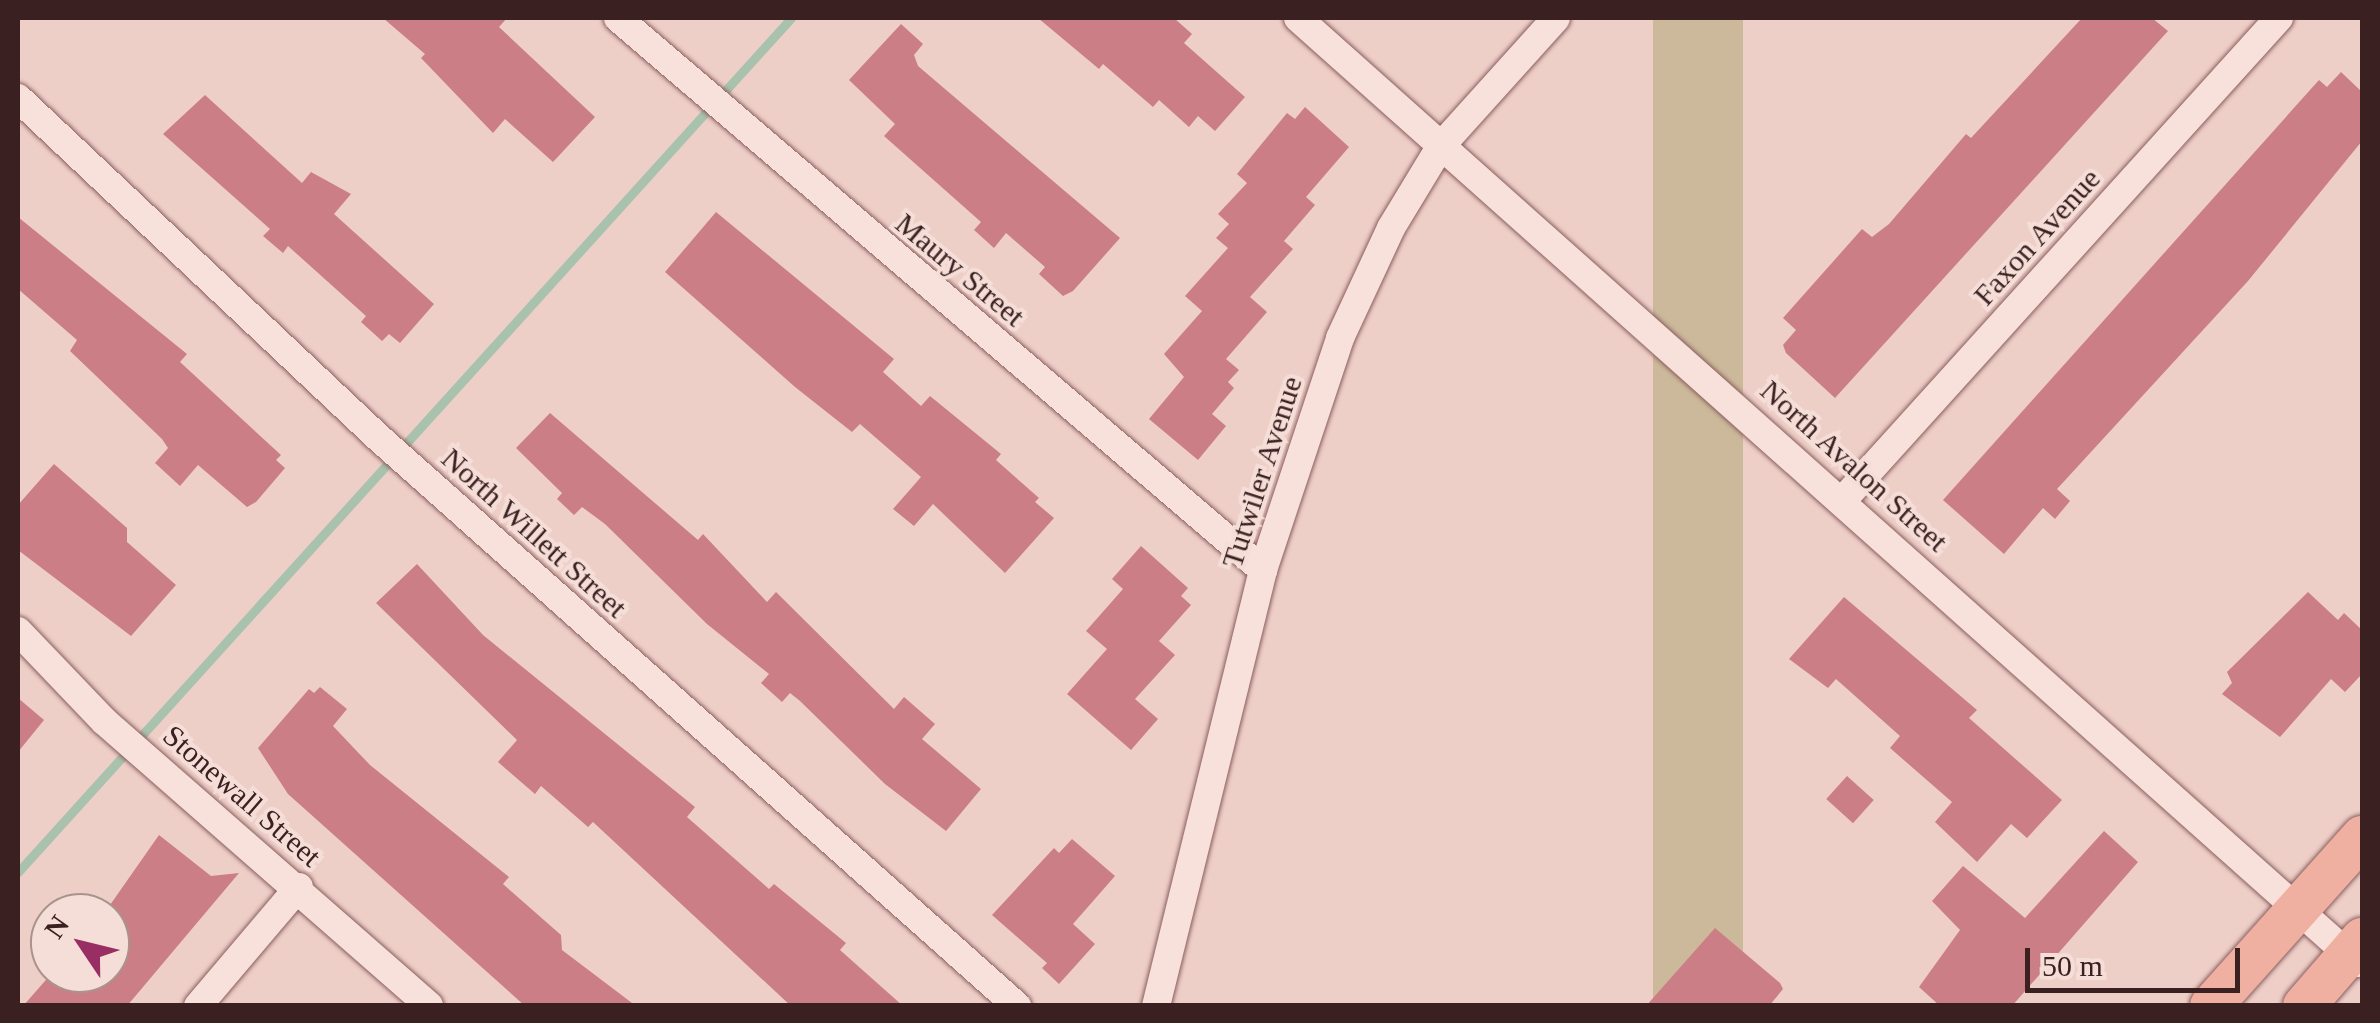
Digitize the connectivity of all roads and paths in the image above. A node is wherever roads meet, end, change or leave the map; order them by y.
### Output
1 (618, 18) edge
2 (1298, 18) edge
3 (1556, 18) edge
4 (2278, 18) edge
5 (18, 98) edge
6 (1440, 147) junction
7 (1843, 500) junction
8 (1262, 570) junction
9 (18, 632) edge
10 (2362, 837) edge
11 (299, 887) junction
12 (2298, 910) junction
13 (2358, 954) edge
14 (198, 1006) edge
15 (429, 1006) edge
16 (1017, 1006) edge
17 (1156, 1006) edge
18 (2211, 1006) edge
19 (2304, 1006) edge

1 - 8 street, Maury Street
2 - 6 street, North Avalon Street
3 - 6 street, Tutwiler Avenue
4 - 7 street, Faxon Avenue
5 - 16 street, North Willett Street
6 - 7 street, North Avalon Street
6 - 8 street, Tutwiler Avenue
7 - 12 street, North Avalon Street
8 - 17 street, Tutwiler Avenue
9 - 11 street, Stonewall Street
10 - 12 main road
11 - 14 street
11 - 15 street, Stonewall Street
12 - 13 street, North Avalon Street
12 - 18 main road
13 - 19 main road

